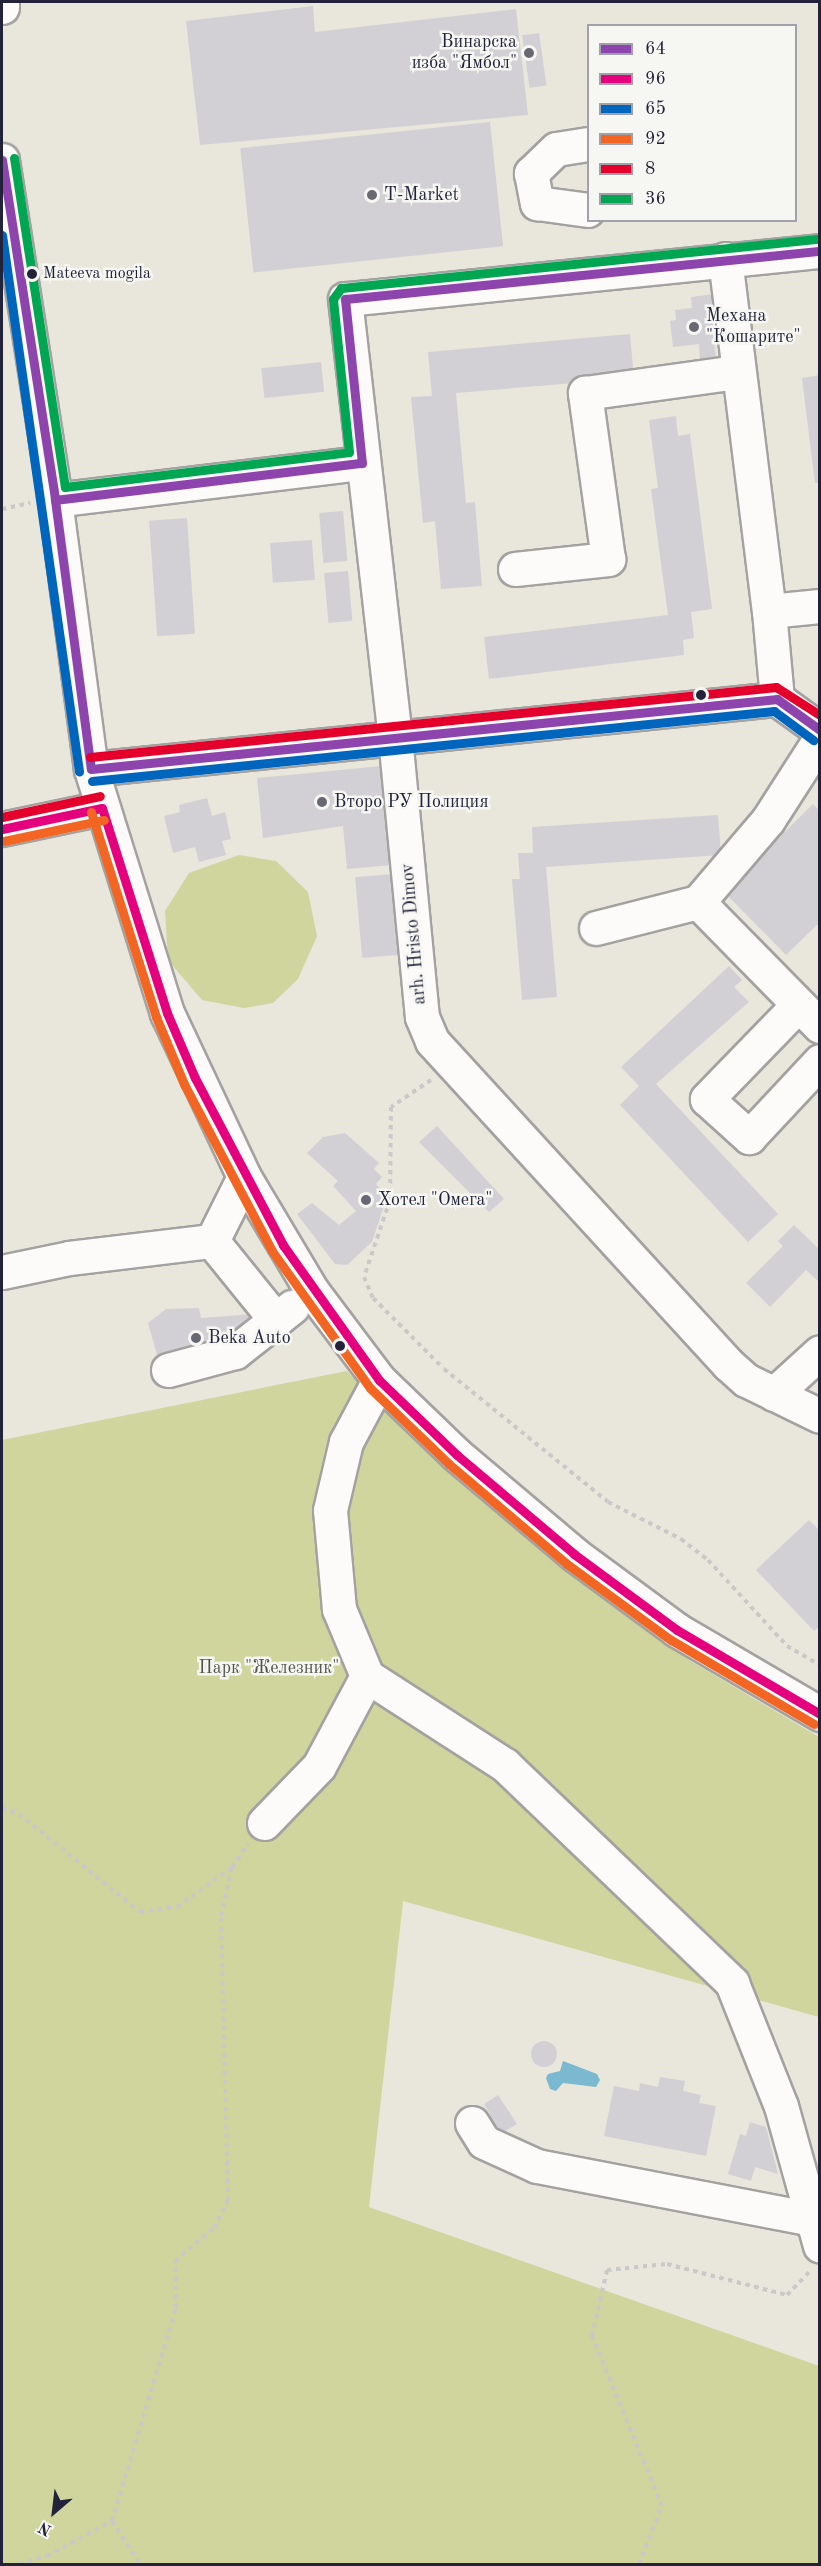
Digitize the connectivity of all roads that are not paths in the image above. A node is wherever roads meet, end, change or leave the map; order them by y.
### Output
1 (2, 2) edge
2 (2, 7) edge
3 (587, 144) edge
4 (2, 160) edge
5 (587, 210) edge
6 (819, 251) edge
7 (725, 259) junction
8 (736, 372) junction
9 (362, 463) junction
10 (55, 500) junction
11 (514, 569) dead end
12 (819, 606) edge
13 (769, 611) junction
14 (777, 699) junction
15 (819, 730) edge
16 (395, 737) junction
17 (819, 739) edge
18 (91, 769) junction
19 (102, 808) junction
20 (2, 829) edge
21 (698, 902) junction
22 (596, 928) dead end
23 (809, 1016) edge
24 (819, 1061) edge
25 (244, 1177) junction
26 (212, 1241) junction
27 (2, 1272) edge
28 (312, 1291) junction
29 (276, 1320) junction
30 (819, 1352) edge
31 (168, 1370) dead end
32 (379, 1380) junction
33 (774, 1394) junction
34 (819, 1416) edge
35 (367, 1676) junction
36 (819, 1714) edge
37 (264, 1823) road end
38 (472, 2122) dead end
39 (816, 2232) edge

1 - 2 street
3 - 5 street
4 - 10 street
6 - 7 street
7 - 8 street
7 - 9 street, arh. Hristo Dimov
8 - 11 street
8 - 13 street
9 - 10 street
9 - 16 street, arh. Hristo Dimov
10 - 18 street
12 - 13 street
13 - 14 street
14 - 15 street
14 - 16 street
16 - 18 street
16 - 33 street, arh. Hristo Dimov
17 - 21 street
18 - 19 street
19 - 20 street
19 - 25 street
21 - 22 street
21 - 23 street
23 - 24 street
25 - 26 street
25 - 28 street
26 - 27 street
26 - 29 street
28 - 29 street
28 - 32 street
29 - 31 street
30 - 33 street
32 - 35 street
32 - 36 street
33 - 34 street, arh. Hristo Dimov
35 - 37 street
35 - 39 street
38 - 39 street

